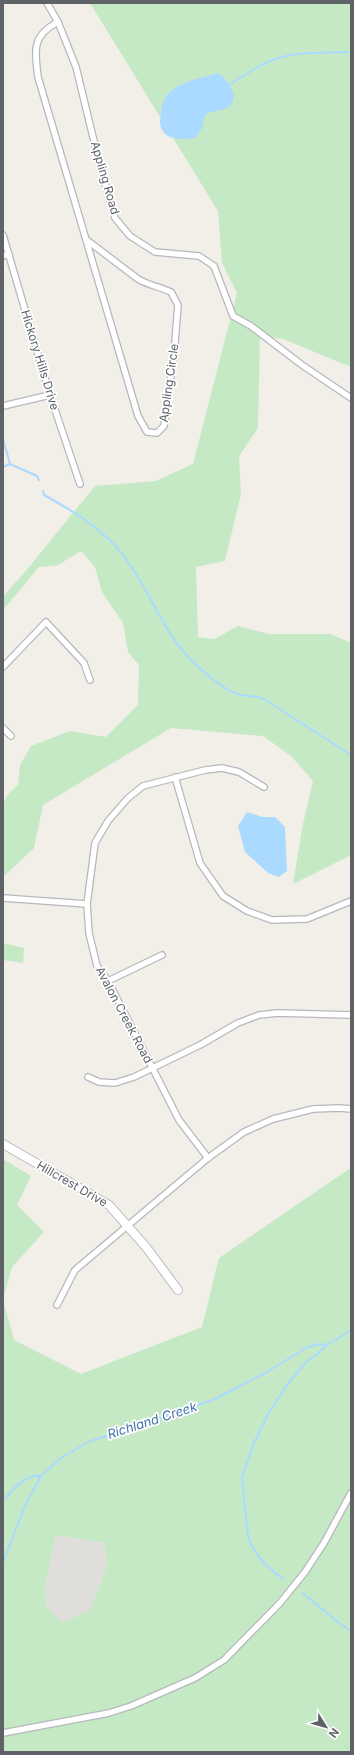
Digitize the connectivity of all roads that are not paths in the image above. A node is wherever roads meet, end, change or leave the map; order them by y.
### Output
1 (47, 3) edge
2 (58, 22) junction
3 (3, 235) edge
4 (88, 242) junction
5 (6, 255) edge
6 (50, 395) junction
7 (351, 398) edge
8 (3, 406) edge
9 (80, 484) dead end
10 (3, 667) edge
11 (90, 680) dead end
12 (3, 728) edge
13 (11, 736) dead end
14 (175, 777) junction
15 (264, 787) dead end
16 (3, 898) edge
17 (351, 901) edge
18 (87, 904) junction
19 (162, 955) dead end
20 (108, 981) junction
21 (351, 1015) edge
22 (152, 1068) junction
23 (88, 1077) dead end
24 (351, 1109) edge
25 (3, 1144) edge
26 (208, 1158) junction
27 (129, 1227) junction
28 (178, 1290) dead end
29 (57, 1305) dead end
30 (351, 1493) edge
31 (3, 1733) edge

1 - 2 street, Appling Road
2 - 4 street, Appling Circle
2 - 7 street, Appling Road
3 - 5 street, Hickory Hills Drive
4 - 4 street, Appling Circle
5 - 6 street, Hickory Hills Drive
6 - 8 street
6 - 9 street, Hickory Hills Drive
10 - 11 street
12 - 13 street
14 - 15 street, Avalon Creek Road
14 - 17 street
14 - 18 street, Avalon Creek Road
16 - 18 street
18 - 20 street, Avalon Creek Road
19 - 20 street
20 - 22 street, Avalon Creek Road
21 - 22 street
22 - 23 street
22 - 26 street, Avalon Creek Road
24 - 26 street
25 - 27 street, Hillcrest Drive
26 - 27 street
27 - 28 street, Hillcrest Drive
27 - 29 street
30 - 31 street

